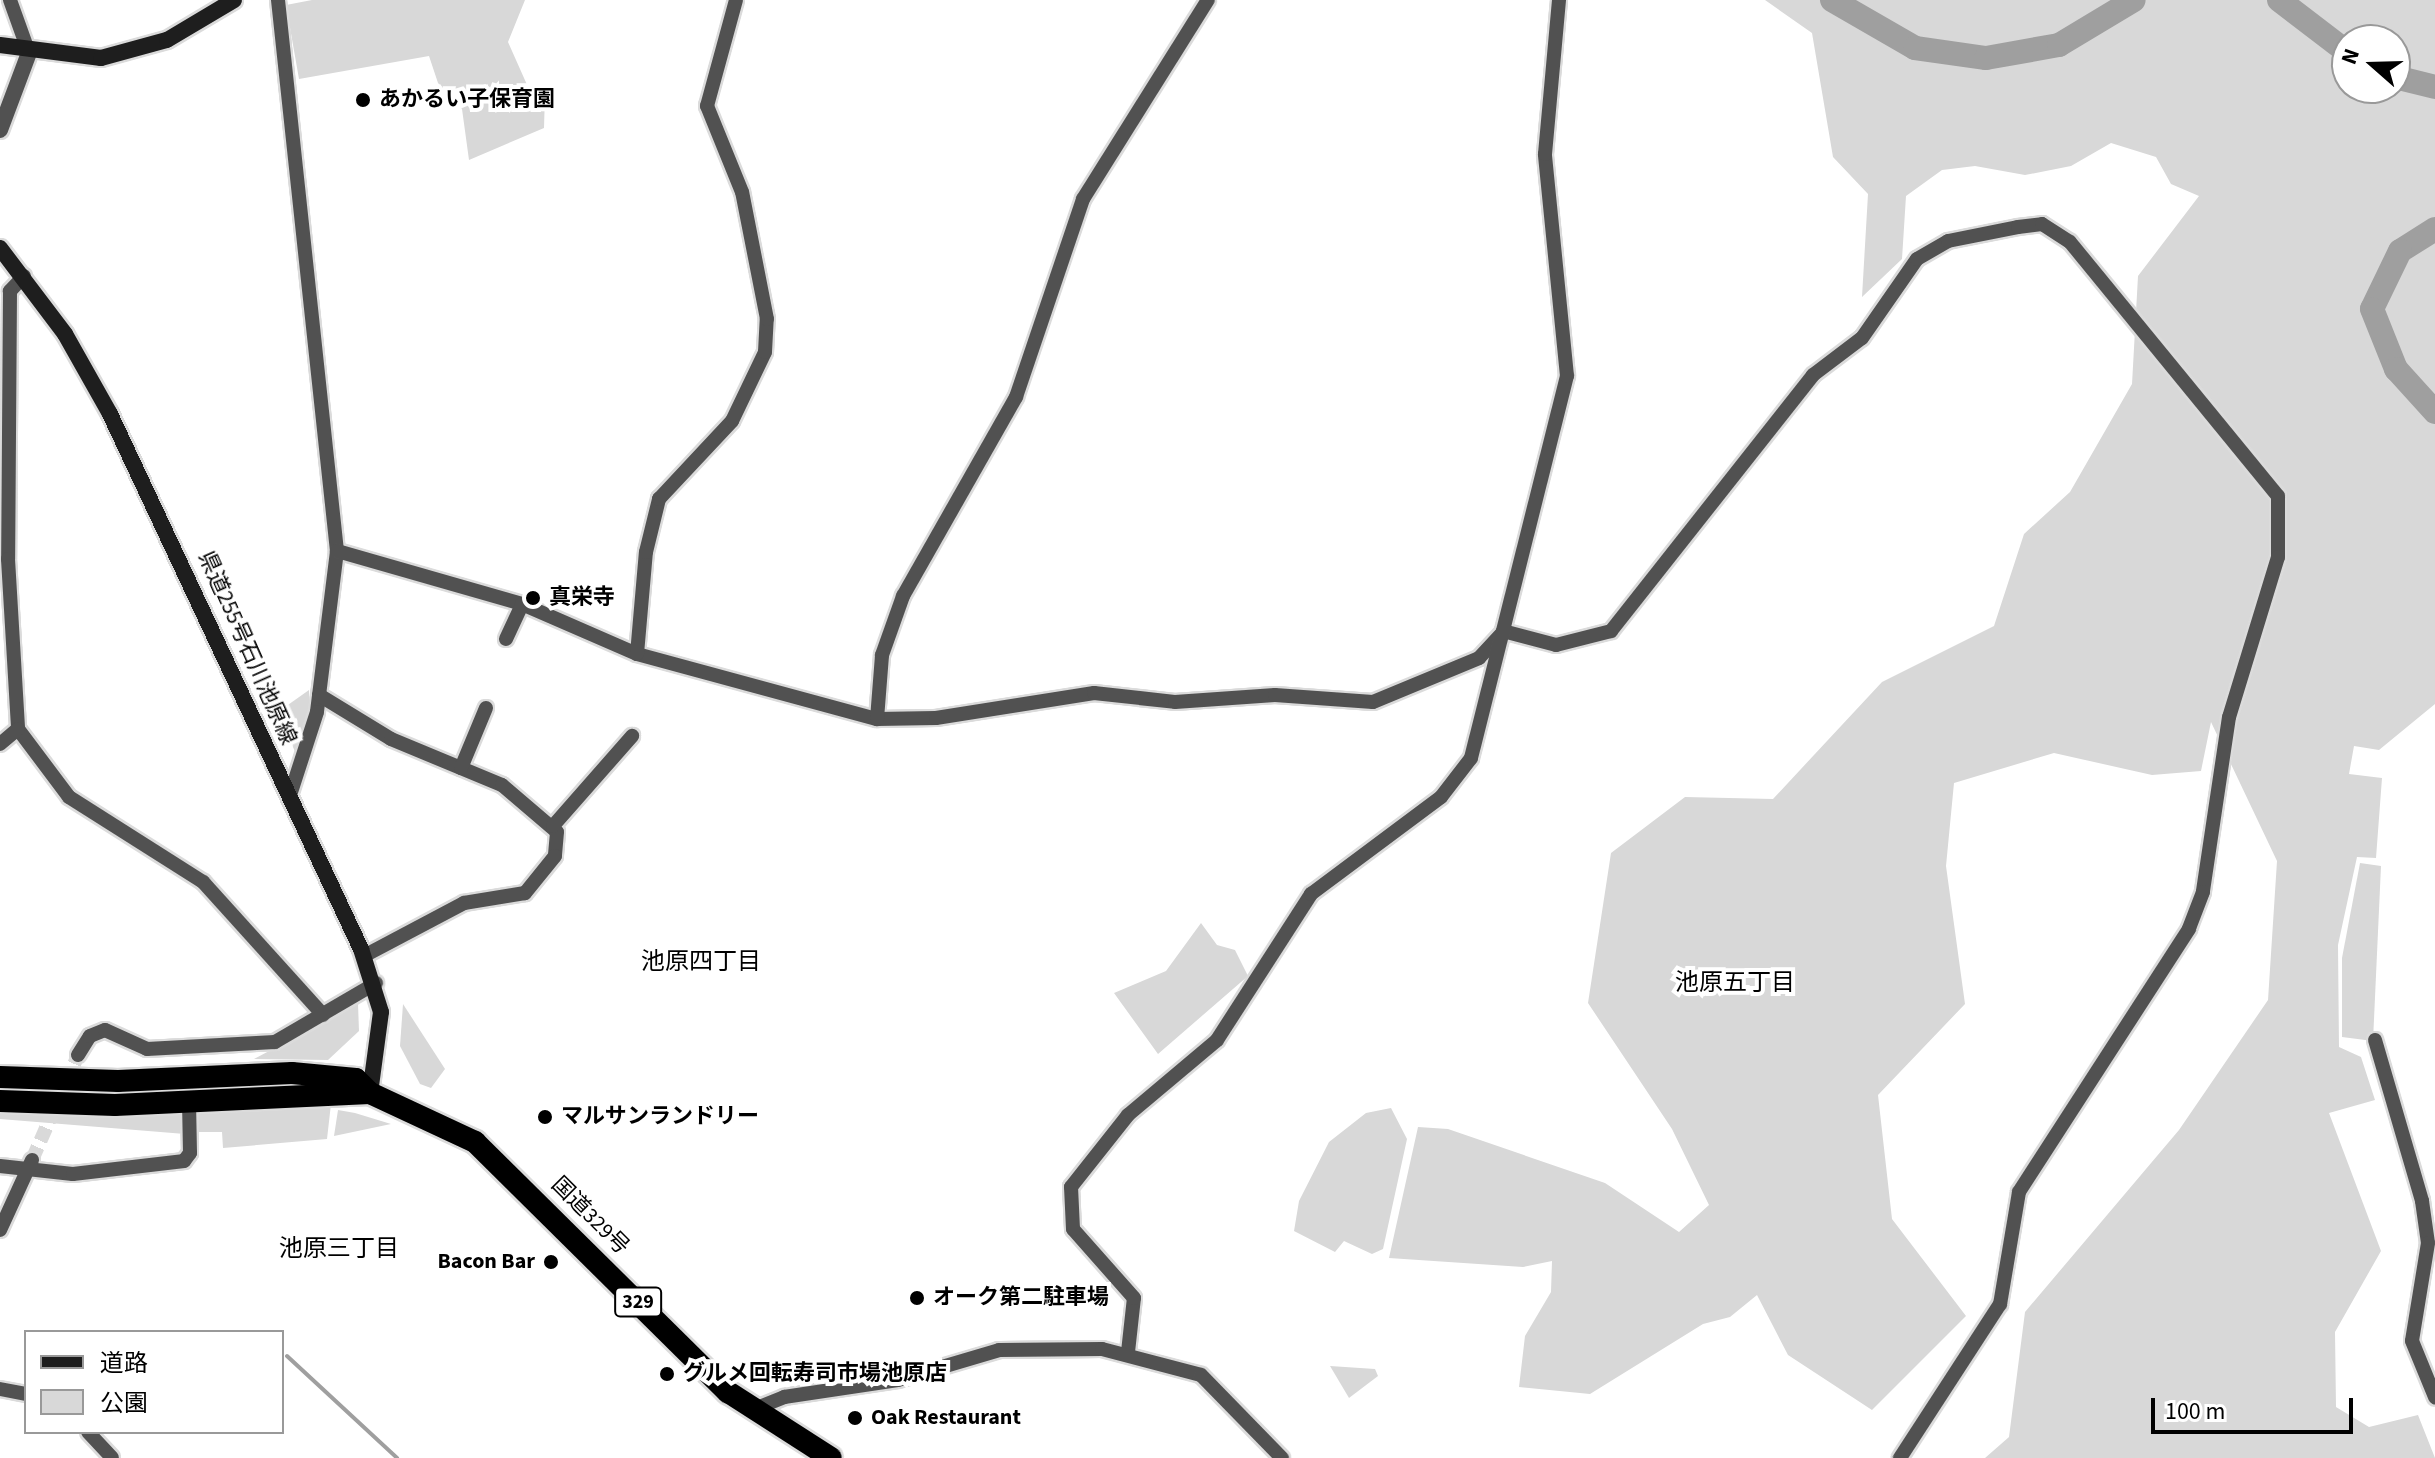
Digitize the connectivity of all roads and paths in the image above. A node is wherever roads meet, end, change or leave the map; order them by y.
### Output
1 (10, 0) edge
2 (234, 0) edge
3 (278, 0) edge
4 (736, 0) edge
5 (1208, 0) edge
6 (1559, 0) edge
7 (0, 45) edge
8 (29, 53) junction
9 (0, 130) edge
10 (0, 248) edge
11 (24, 276) junction
12 (337, 551) junction
13 (522, 604) junction
14 (1503, 631) junction
15 (506, 639) dead end
16 (637, 654) junction
17 (319, 695) junction
18 (486, 708) dead end
19 (877, 719) junction
20 (18, 729) junction
21 (632, 736) dead end
22 (0, 744) edge
23 (461, 768) junction
24 (290, 795) junction
25 (553, 826) junction
26 (364, 956) junction
27 (376, 983) junction
28 (323, 1015) junction
29 (2375, 1040) dead end
30 (244, 1048) junction
31 (78, 1055) tunnel mouth
32 (250, 1075) junction
33 (0, 1077) edge
34 (370, 1093) junction
35 (0, 1101) edge
36 (189, 1101) junction
37 (0, 1166) edge
38 (30, 1166) junction
39 (0, 1230) edge
40 (1128, 1352) junction
41 (0, 1389) edge
42 (24, 1394) edge
43 (2435, 1397) edge
44 (752, 1410) junction
45 (90, 1434) edge
46 (112, 1458) edge
47 (831, 1458) edge
48 (1282, 1458) edge
49 (1900, 1458) edge

1 - 8 street
2 - 8 main road
3 - 12 street
4 - 16 street
5 - 19 street
6 - 14 street
7 - 8 main road
8 - 9 street
10 - 11 main road, 県道255号石川池原線
11 - 20 street
11 - 24 main road, 県道255号石川池原線
12 - 13 street
12 - 17 street
13 - 15 street
13 - 16 street
14 - 19 street
14 - 40 street
14 - 49 street
16 - 19 street
17 - 23 street
17 - 24 street
18 - 23 street
20 - 22 street
20 - 28 street
21 - 25 street
23 - 25 street
24 - 26 main road, 県道255号石川池原線
25 - 26 street
26 - 27 main road, 県道255号石川池原線
27 - 28 street
27 - 34 main road, 県道255号石川池原線
28 - 30 street
29 - 43 street
30 - 31 street
30 - 32 street
32 - 33 highway, 国道329号 / 329
32 - 34 highway, 国道329号 / 329
34 - 36 highway, 国道329号 / 329
34 - 44 highway, 国道329号 / 329
35 - 36 highway, 国道329号 / 329
36 - 38 street
37 - 38 street
38 - 39 street
40 - 44 street
40 - 48 street
41 - 42 street
44 - 47 highway, 国道329号 / 329
45 - 46 street

